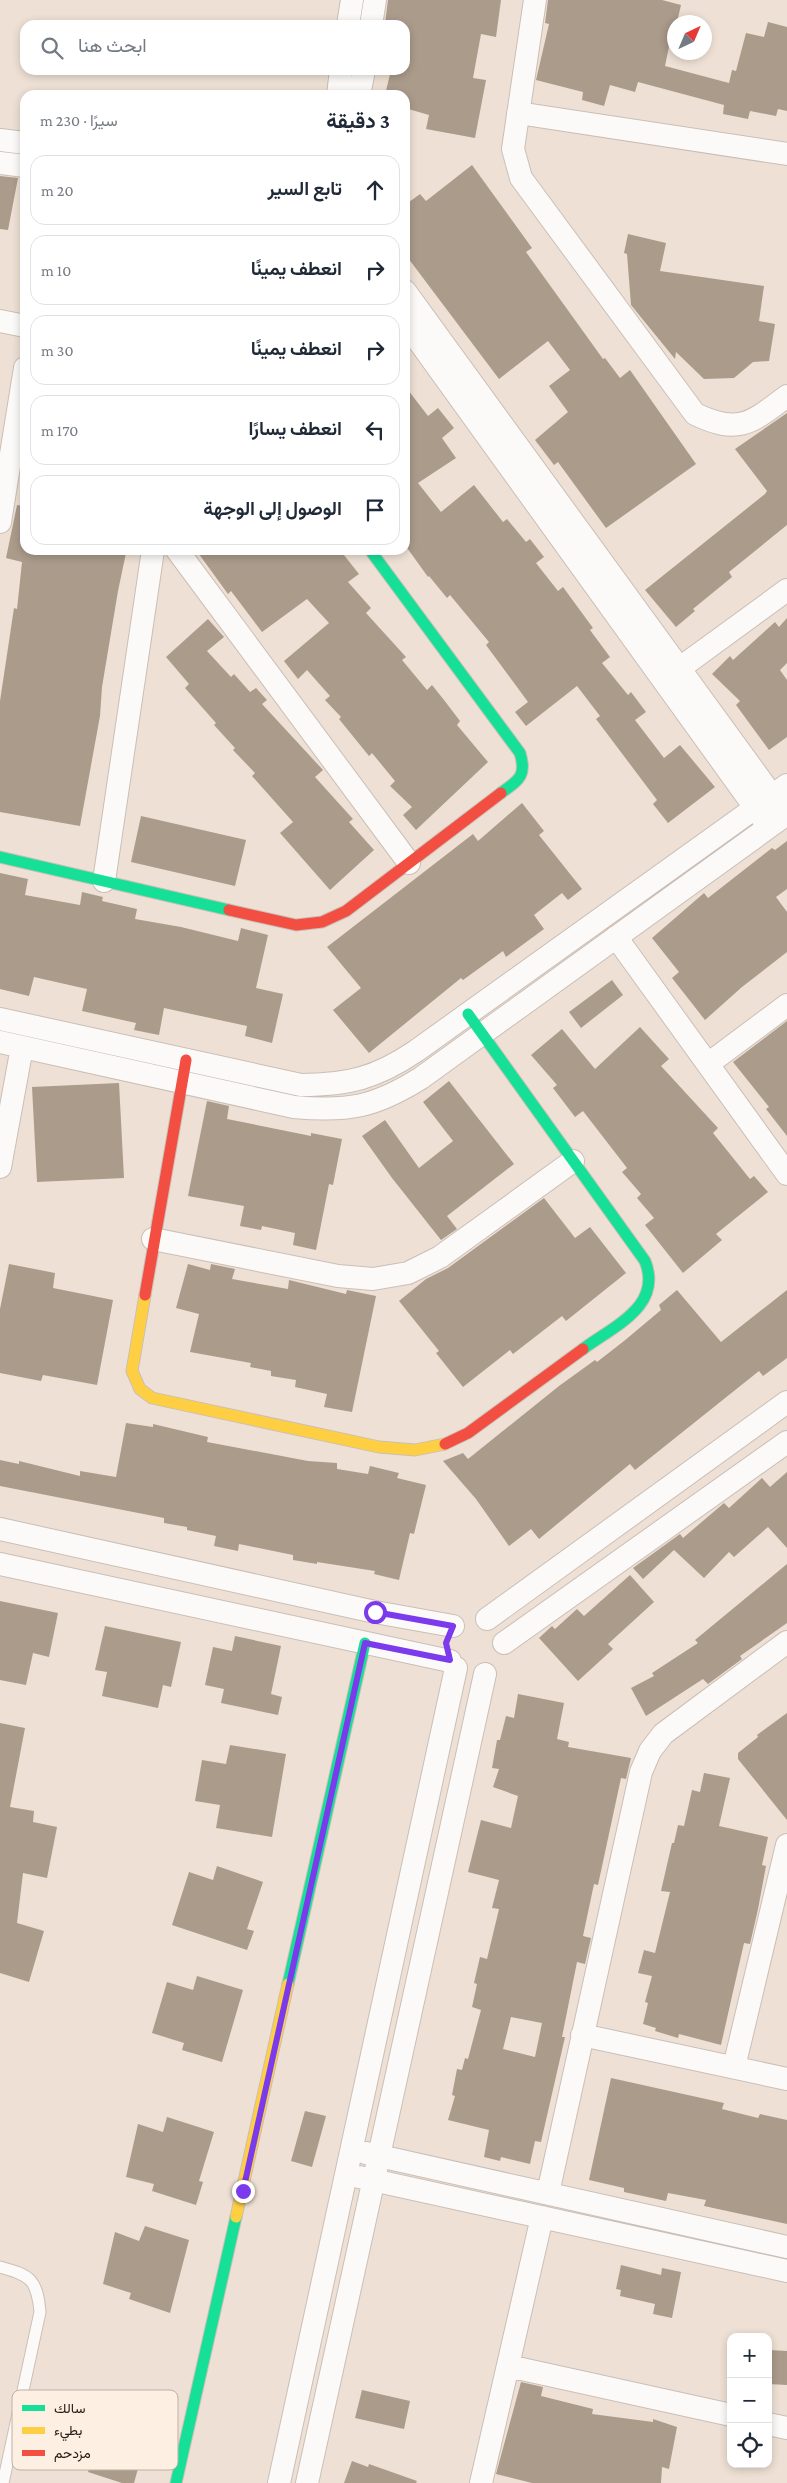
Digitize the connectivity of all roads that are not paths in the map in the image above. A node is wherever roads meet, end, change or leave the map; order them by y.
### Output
1 (352, 0) edge
2 (375, 0) edge
3 (535, 0) edge
4 (349, 20) edge
5 (372, 20) edge
6 (340, 75) edge
7 (363, 75) edge
8 (339, 90) edge
9 (360, 90) edge
10 (518, 113) junction
11 (0, 140) edge
12 (20, 142) edge
13 (787, 154) edge
14 (0, 163) edge
15 (20, 165) edge
16 (410, 297) edge
17 (0, 321) edge
18 (20, 325) edge
19 (410, 329) edge
20 (787, 396) edge
21 (20, 399) edge
22 (0, 522) edge
23 (152, 555) edge
24 (181, 555) edge
25 (374, 555) edge
26 (787, 590) edge
27 (672, 674) junction
28 (771, 796) edge
29 (781, 818) edge
30 (0, 857) edge
31 (409, 863) junction
32 (104, 881) junction
33 (616, 937) junction
34 (787, 1005) edge
35 (468, 1014) junction
36 (0, 1019) edge
37 (482, 1035) junction
38 (0, 1042) edge
39 (22, 1047) junction
40 (186, 1060) junction
41 (708, 1064) junction
42 (182, 1083) junction
43 (573, 1161) junction
44 (0, 1168) edge
45 (787, 1174) edge
46 (153, 1239) junction
47 (787, 1402) edge
48 (787, 1442) edge
49 (669, 1488) junction
50 (688, 1513) junction
51 (0, 1529) edge
52 (67, 1544) junction
53 (0, 1564) edge
54 (60, 1576) junction
55 (487, 1619) junction
56 (453, 1626) junction
57 (504, 1642) junction
58 (787, 1642) edge
59 (365, 1643) junction
60 (453, 1664) junction
61 (485, 1674) junction
62 (787, 1846) edge
63 (582, 2035) junction
64 (734, 2067) junction
65 (787, 2079) edge
66 (352, 2150) junction
67 (379, 2156) junction
68 (346, 2174) junction
69 (373, 2180) junction
70 (548, 2192) junction
71 (542, 2217) junction
72 (787, 2247) edge
73 (0, 2267) edge
74 (787, 2271) edge
75 (508, 2366) junction
76 (23, 2390) edge
77 (727, 2414) edge
78 (772, 2425) edge
79 (787, 2428) edge
80 (12, 2441) edge
81 (3, 2483) edge
82 (176, 2483) edge
83 (279, 2483) edge
84 (307, 2483) edge
85 (481, 2483) edge

1 - 4 street
2 - 5 street
3 - 10 street
6 - 8 street
7 - 9 street
10 - 13 street
10 - 20 street
11 - 12 street
14 - 15 street
16 - 27 street
17 - 18 street
19 - 27 street
21 - 22 street
23 - 32 street
24 - 31 street
25 - 31 street
26 - 27 street
27 - 28 street
28 - 29 street
28 - 35 street
29 - 33 street
30 - 32 street
31 - 32 street
33 - 37 street
33 - 41 street
34 - 41 street
35 - 37 street
35 - 40 street
36 - 40 street
37 - 42 street
37 - 43 street
38 - 39 street
39 - 42 street
39 - 44 street
40 - 42 street
41 - 45 street
42 - 46 street
43 - 46 street
43 - 46 street
47 - 49 street
48 - 50 street
49 - 50 street
49 - 55 street
50 - 57 street
51 - 52 street
52 - 54 street
52 - 56 street
53 - 54 street
54 - 59 street
55 - 56 street
55 - 57 street
56 - 60 street
57 - 61 street
58 - 63 street
59 - 60 street
59 - 82 street
60 - 61 street
60 - 66 street
61 - 67 street
62 - 64 street
63 - 64 street
63 - 70 street
64 - 65 street
66 - 67 street
66 - 68 street
67 - 69 street
67 - 70 street
68 - 69 street
68 - 83 street
69 - 71 street
69 - 84 street
70 - 72 street
71 - 74 street
71 - 75 street
73 - 76 lane
75 - 77 street
75 - 85 street
78 - 79 street
80 - 81 lane

